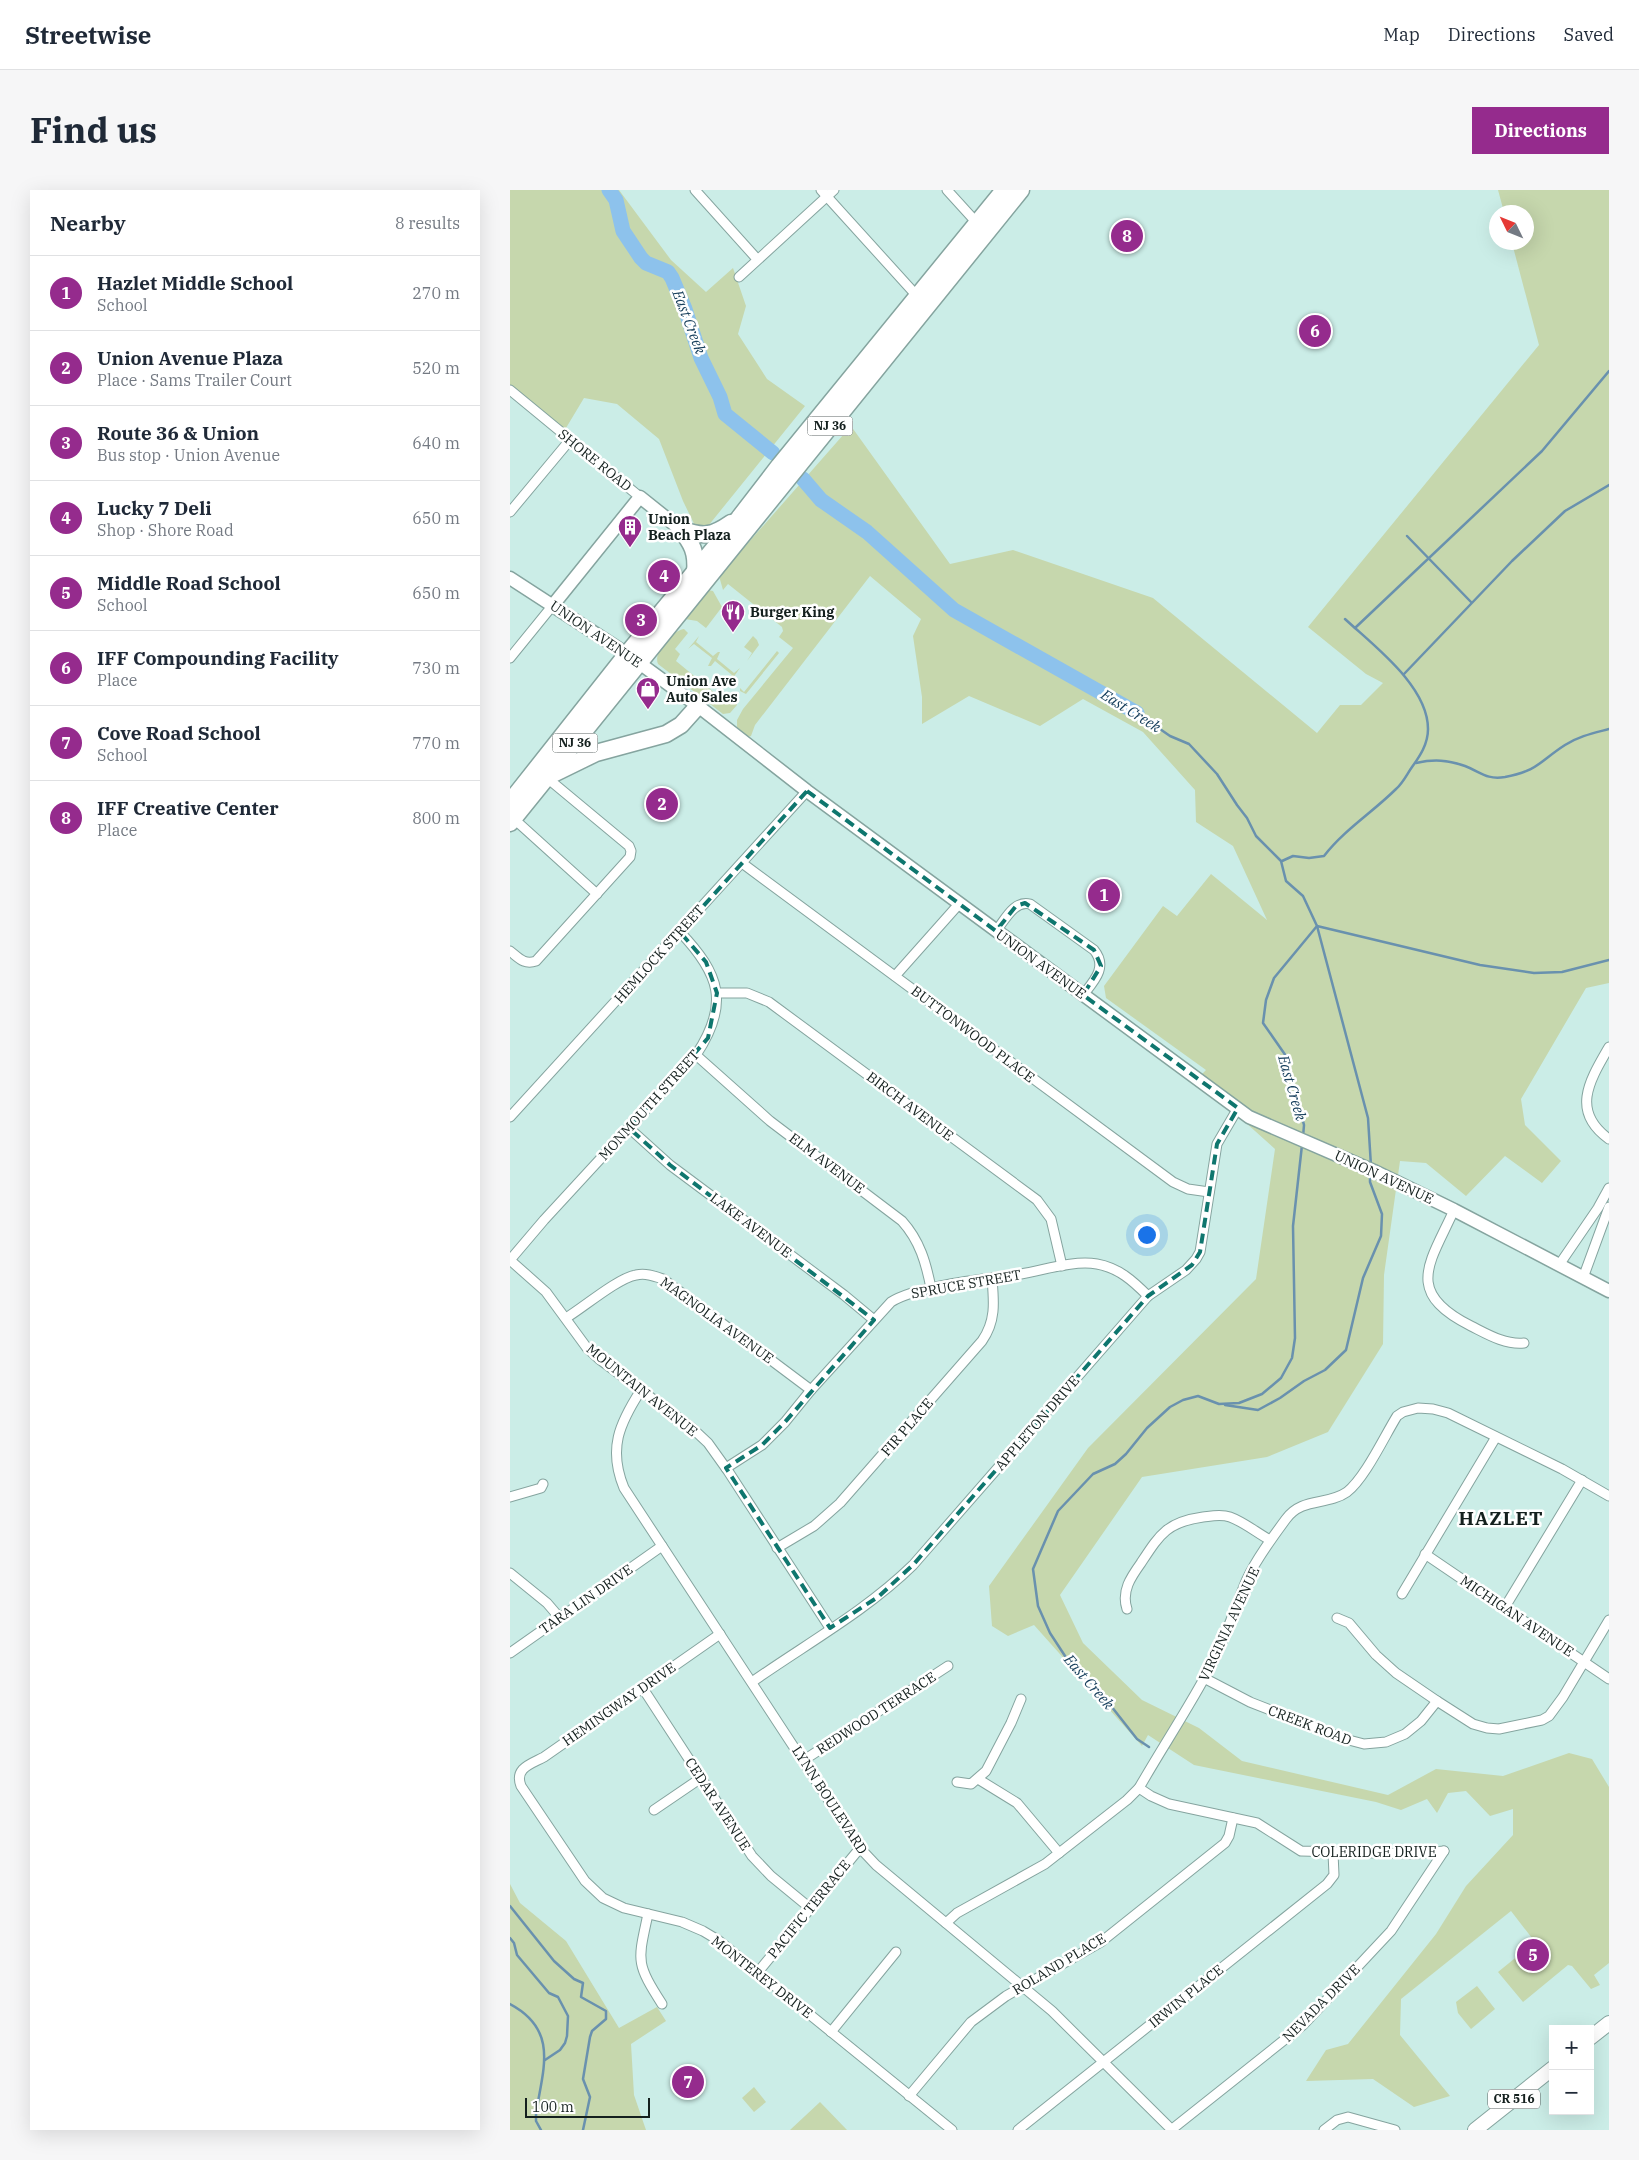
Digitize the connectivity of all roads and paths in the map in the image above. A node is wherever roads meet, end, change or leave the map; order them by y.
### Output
1 (695, 190) edge
2 (947, 190) edge
3 (1004, 190) edge
4 (1021, 190) edge
5 (827, 192) edge
6 (977, 223) junction
7 (757, 259) junction
8 (739, 277) dead end
9 (918, 296) junction
10 (510, 390) edge
11 (570, 440) junction
12 (640, 497) junction
13 (510, 512) edge
14 (739, 518) junction
15 (680, 529) junction
16 (695, 572) junction
17 (510, 578) edge
18 (553, 605) junction
19 (510, 658) edge
20 (633, 659) junction
21 (698, 706) junction
22 (546, 777) junction
23 (807, 792) junction
24 (510, 802) edge
25 (512, 820) edge
26 (742, 863) junction
27 (597, 894) junction
28 (959, 904) junction
29 (996, 931) junction
30 (680, 932) junction
31 (510, 951) edge
32 (894, 976) junction
33 (717, 993) junction
34 (1083, 995) junction
35 (1609, 1048) edge
36 (696, 1055) junction
37 (1238, 1108) junction
38 (510, 1117) edge
39 (629, 1128) junction
40 (1609, 1139) edge
41 (1609, 1188) edge
42 (1209, 1192) junction
43 (1609, 1207) edge
44 (1454, 1210) junction
45 (510, 1260) edge
46 (1559, 1265) junction
47 (1062, 1266) junction
48 (1583, 1278) junction
49 (992, 1279) junction
50 (931, 1288) junction
51 (1609, 1291) edge
52 (1148, 1296) junction
53 (566, 1318) junction
54 (874, 1320) junction
55 (1524, 1343) dead end
56 (641, 1390) junction
57 (811, 1390) junction
58 (1496, 1437) junction
59 (726, 1468) junction
60 (1582, 1480) junction
61 (543, 1484) dead end
62 (1609, 1496) edge
63 (510, 1497) edge
64 (1270, 1540) junction
65 (662, 1546) junction
66 (777, 1548) junction
67 (1425, 1554) junction
68 (510, 1573) edge
69 (1402, 1594) dead end
70 (1505, 1607) junction
71 (1127, 1609) dead end
72 (559, 1617) junction
73 (1338, 1618) dead end
74 (1609, 1620) edge
75 (830, 1628) junction
76 (720, 1634) junction
77 (510, 1653) edge
78 (1584, 1662) junction
79 (948, 1666) dead end
80 (1204, 1678) junction
81 (1609, 1679) edge
82 (752, 1682) junction
83 (642, 1687) junction
84 (1020, 1699) dead end
85 (1437, 1701) junction
86 (804, 1760) junction
87 (520, 1773) joint
88 (701, 1778) junction
89 (978, 1779) junction
90 (957, 1782) dead end
91 (1139, 1788) junction
92 (654, 1810) dead end
93 (1233, 1818) junction
94 (860, 1848) junction
95 (1444, 1851) joint
96 (1333, 1852) junction
97 (1059, 1853) junction
98 (810, 1908) junction
99 (648, 1914) junction
100 (946, 1923) junction
101 (896, 1952) dead end
102 (758, 1972) junction
103 (1023, 1986) junction
104 (662, 2004) dead end
105 (1609, 2023) edge
106 (831, 2032) junction
107 (1594, 2035) edge
108 (1103, 2062) junction
109 (1550, 2070) edge
110 (909, 2096) junction
111 (952, 2130) edge
112 (1018, 2130) edge
113 (1172, 2130) edge
114 (1324, 2130) edge
115 (1395, 2130) edge
116 (1475, 2130) edge

1 - 7 street
2 - 6 street
3 - 6 highway, NJ 36
4 - 20 highway, NJ 36
5 - 7 street
5 - 9 street
6 - 9 highway, NJ 36
7 - 8 street
9 - 14 highway, NJ 36
10 - 11 street, SHORE ROAD
11 - 12 street, SHORE ROAD
11 - 13 street
12 - 15 street, SHORE ROAD
12 - 18 street
14 - 15 highway
14 - 16 highway, NJ 36
15 - 16 highway
16 - 20 highway, NJ 36
17 - 18 street, UNION AVENUE
18 - 19 street
18 - 20 street, UNION AVENUE
20 - 21 street, UNION AVENUE
20 - 22 highway, NJ 36
20 - 24 highway, NJ 36
21 - 22 highway
21 - 23 street, UNION AVENUE
22 - 25 highway, NJ 36
22 - 27 street
23 - 26 street, HEMLOCK STREET
23 - 28 street, UNION AVENUE
25 - 27 street
26 - 30 street, HEMLOCK STREET
26 - 32 street, BUTTONWOOD PLACE
27 - 31 street
28 - 29 street, UNION AVENUE
28 - 32 street
29 - 34 street, UNION AVENUE
29 - 34 street
30 - 33 street, MONMOUTH STREET
30 - 38 street, HEMLOCK STREET
32 - 42 street, BUTTONWOOD PLACE
33 - 36 street, MONMOUTH STREET
33 - 47 street, BIRCH AVENUE
34 - 37 street, UNION AVENUE
35 - 40 street
36 - 39 street, MONMOUTH STREET
36 - 50 street, ELM AVENUE
37 - 42 street, APPLETON DRIVE
37 - 44 street, UNION AVENUE
39 - 45 street, MONMOUTH STREET
39 - 54 street, LAKE AVENUE
41 - 46 street
42 - 52 street, APPLETON DRIVE
43 - 48 street
44 - 46 street, UNION AVENUE
44 - 55 street
45 - 53 street, MOUNTAIN AVENUE
46 - 48 street, UNION AVENUE
47 - 49 street, SPRUCE STREET
47 - 52 street, SPRUCE STREET
48 - 51 street, UNION AVENUE
49 - 50 street, SPRUCE STREET
49 - 66 street, FIR PLACE
50 - 54 street, SPRUCE STREET
52 - 75 street, APPLETON DRIVE
53 - 56 street, MOUNTAIN AVENUE
53 - 57 street, MAGNOLIA AVENUE
54 - 57 street, SPRUCE STREET
56 - 59 street, MOUNTAIN AVENUE
56 - 65 street, LYNN BOULEVARD
57 - 59 street, SPRUCE STREET
58 - 60 street, VIRGINIA AVENUE
58 - 64 street, VIRGINIA AVENUE
58 - 67 street
59 - 66 street, MOUNTAIN AVENUE
60 - 62 street, VIRGINIA AVENUE
60 - 70 street
61 - 63 street
64 - 71 street
64 - 80 street, VIRGINIA AVENUE
65 - 72 street, TARA LIN DRIVE
65 - 76 street, LYNN BOULEVARD
66 - 75 street, MOUNTAIN AVENUE
67 - 69 street
67 - 70 street, MICHIGAN AVENUE
68 - 72 street
70 - 78 street, MICHIGAN AVENUE
72 - 77 street, TARA LIN DRIVE
73 - 85 street
74 - 78 street
75 - 82 street, APPLETON DRIVE
76 - 82 street, LYNN BOULEVARD
76 - 83 street, HEMINGWAY DRIVE
78 - 81 street, MICHIGAN AVENUE
78 - 85 street
79 - 86 street, REDWOOD TERRACE
80 - 85 street, CREEK ROAD
80 - 91 street, VIRGINIA AVENUE
82 - 86 street, LYNN BOULEVARD
83 - 87 street, HEMINGWAY DRIVE
83 - 88 street, CEDAR AVENUE
84 - 89 street
86 - 94 street, LYNN BOULEVARD
87 - 99 street, MONTEREY DRIVE
88 - 92 street
88 - 98 street, CEDAR AVENUE
89 - 90 street
89 - 97 street
91 - 93 street, COLERIDGE DRIVE
91 - 97 street, VIRGINIA AVENUE
93 - 96 street, COLERIDGE DRIVE
93 - 103 street, ROLAND PLACE
94 - 98 street, PACIFIC TERRACE
94 - 100 street, LYNN BOULEVARD
95 - 96 street, COLERIDGE DRIVE
95 - 113 street, NEVADA DRIVE
96 - 108 street, IRWIN PLACE
97 - 100 street, VIRGINIA AVENUE
98 - 102 street, PACIFIC TERRACE
99 - 102 street, MONTEREY DRIVE
99 - 104 street
100 - 103 street, LYNN BOULEVARD
101 - 106 street
102 - 106 street, MONTEREY DRIVE
103 - 108 street, LYNN BOULEVARD
103 - 110 street, ROLAND PLACE
105 - 107 main road
106 - 110 street, MONTEREY DRIVE
108 - 112 street, IRWIN PLACE
108 - 113 street, LYNN BOULEVARD
109 - 116 main road, CR 516
110 - 111 street, MONTEREY DRIVE
114 - 115 street

